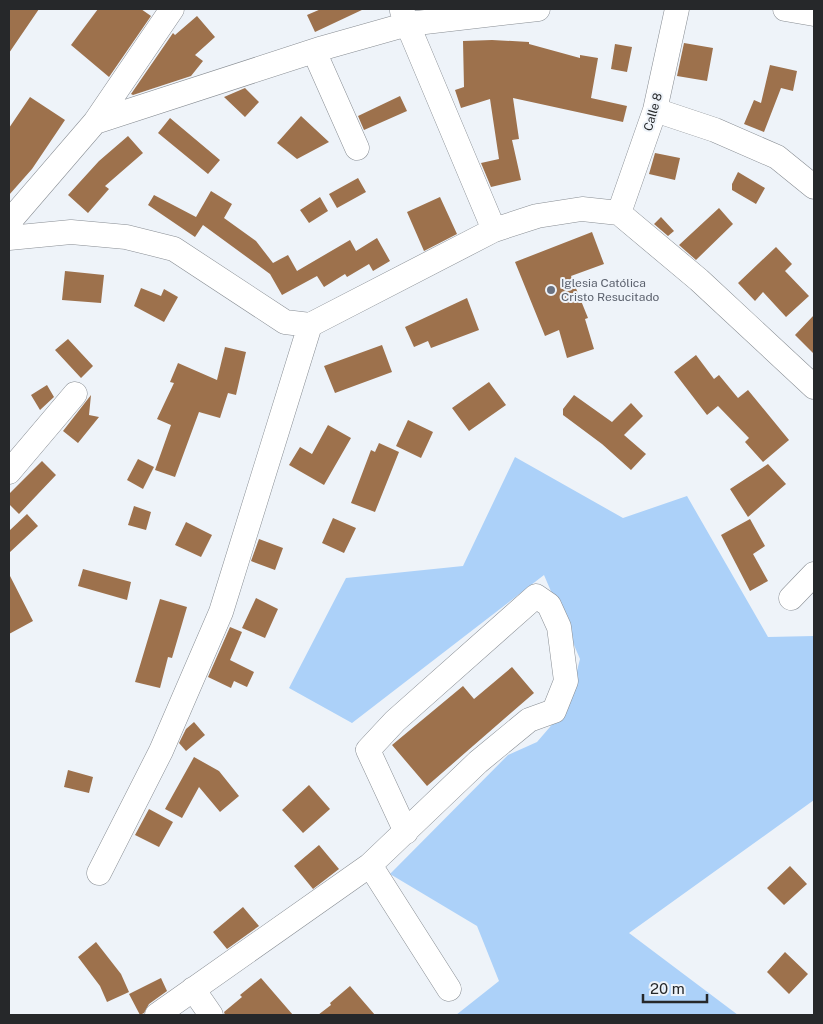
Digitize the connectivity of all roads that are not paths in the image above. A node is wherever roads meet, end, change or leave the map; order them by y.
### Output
1 (172, 9) edge
2 (538, 9) edge
3 (677, 9) edge
4 (785, 9) edge
5 (513, 11) edge
6 (814, 14) edge
7 (404, 16) edge
8 (314, 51) junction
9 (655, 110) junction
10 (95, 122) junction
11 (357, 148) dead end
12 (814, 187) edge
13 (619, 213) junction
14 (9, 222) edge
15 (494, 230) junction
16 (9, 238) edge
17 (310, 325) junction
18 (814, 387) edge
19 (75, 394) dead end
20 (9, 472) edge
21 (814, 574) edge
22 (791, 598) dead end
23 (406, 832) junction
24 (370, 865) junction
25 (99, 873) dead end
26 (193, 989) junction
27 (449, 990) dead end
28 (156, 1015) edge
29 (211, 1015) edge

1 - 10 street
2 - 5 street
3 - 9 street, Calle 8
4 - 6 street
5 - 7 street
7 - 8 street
7 - 15 street
8 - 10 street
8 - 11 street
9 - 12 street
9 - 13 street, Calle 8
10 - 14 street
13 - 15 street
13 - 18 street
15 - 17 street
16 - 17 street
17 - 25 street
19 - 20 street
21 - 22 street
23 - 23 street
23 - 24 street
24 - 26 street
24 - 27 street
26 - 28 street
26 - 29 street

